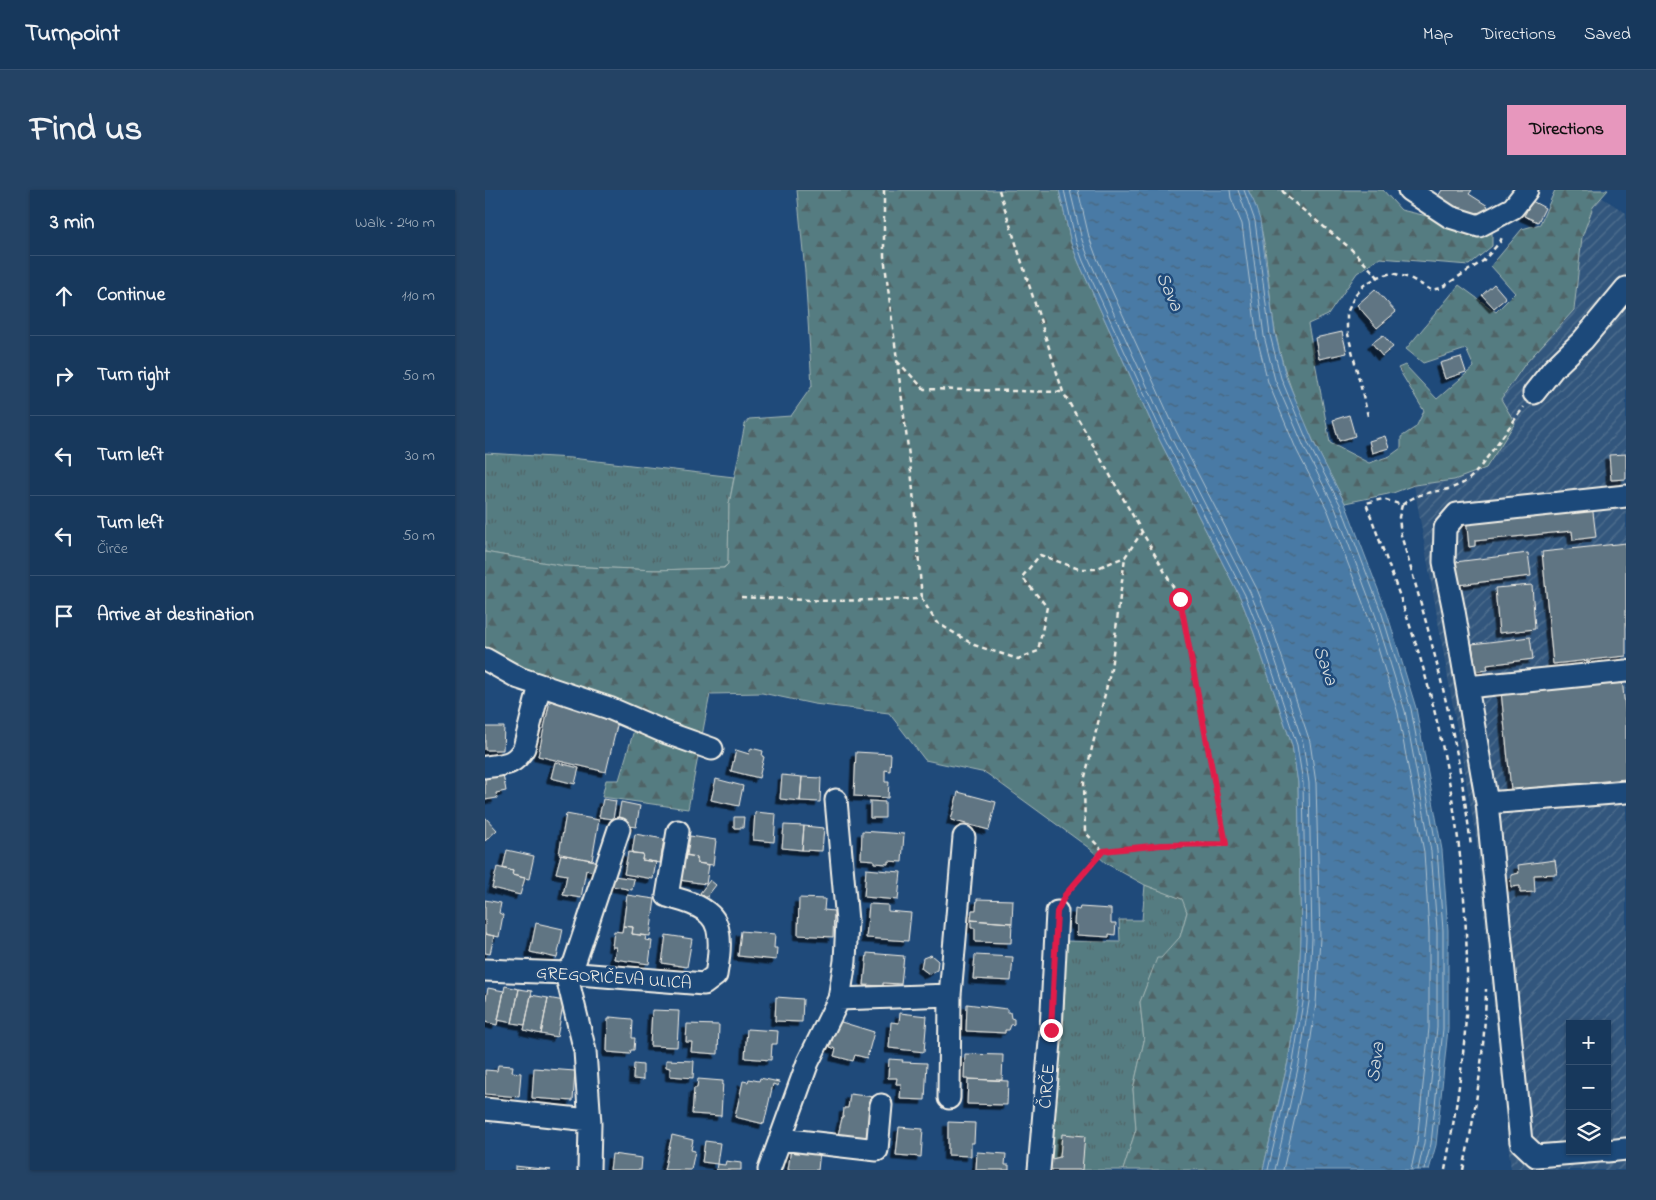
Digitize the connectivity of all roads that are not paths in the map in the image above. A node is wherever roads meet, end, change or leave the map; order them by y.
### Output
1 (1409, 190) edge
2 (1521, 192) edge
3 (1626, 288) edge
4 (1534, 393) road end
5 (1626, 496) edge
6 (485, 659) edge
7 (1626, 671) edge
8 (540, 685) junction
9 (1467, 686) junction
10 (712, 749) dead end
11 (485, 766) edge
12 (1626, 792) edge
13 (836, 800) dead end
14 (1487, 803) junction
15 (619, 829) dead end
16 (677, 831) dead end
17 (964, 837) dead end
18 (1057, 912) road end
19 (485, 970) edge
20 (565, 973) junction
21 (950, 995) junction
22 (839, 999) junction
23 (949, 1098) dead end
24 (881, 1105) dead end
25 (485, 1108) edge
26 (589, 1120) junction
27 (781, 1139) junction
28 (1626, 1149) edge
29 (1611, 1151) edge
30 (1566, 1154) edge
31 (589, 1170) edge
32 (769, 1170) edge
33 (1039, 1170) edge

1 - 2 street
3 - 4 street
5 - 9 street
6 - 8 street
7 - 9 street
8 - 10 street
8 - 11 street
9 - 14 street
12 - 14 street
13 - 22 street
14 - 30 street
15 - 20 street
16 - 20 street, GREGORIČEVA ULICA
17 - 21 street
18 - 33 street, ČIRČE
19 - 20 street, GREGORIČEVA ULICA
20 - 26 street
21 - 22 street
21 - 23 street
22 - 27 street
24 - 27 street
25 - 26 street
26 - 31 street
27 - 32 street
28 - 29 street

